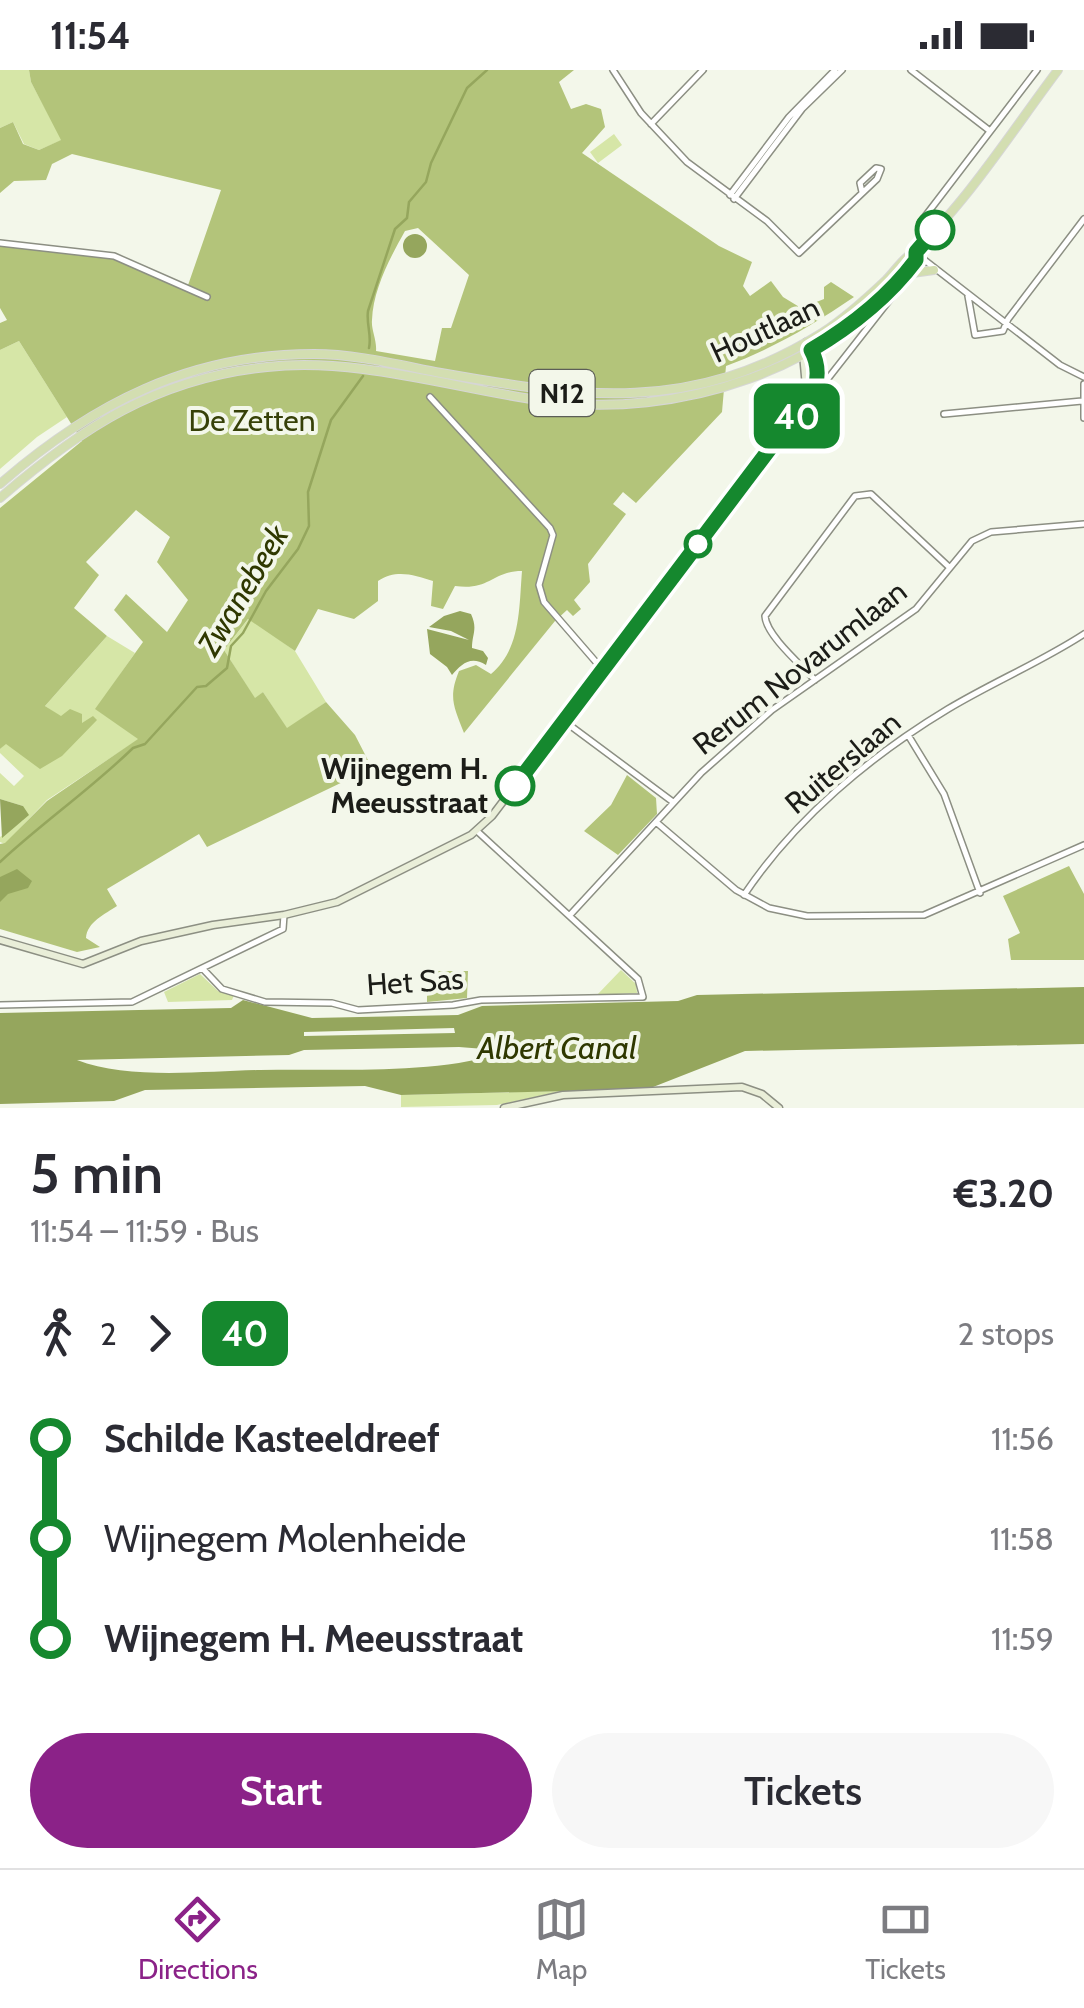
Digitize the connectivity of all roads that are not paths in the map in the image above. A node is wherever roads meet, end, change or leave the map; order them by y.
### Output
1 (613, 70) edge
2 (703, 70) edge
3 (839, 70) edge
4 (911, 70) edge
5 (1038, 70) edge
6 (1058, 70) edge
7 (650, 124) junction
8 (990, 131) junction
9 (862, 192) junction
10 (732, 197) junction
11 (1084, 218) edge
12 (920, 223) dead end
13 (0, 244) edge
14 (919, 249) junction
15 (934, 270) junction
16 (906, 274) junction
17 (894, 293) dead end
18 (968, 296) junction
19 (207, 297) dead end
20 (1006, 325) junction
21 (805, 348) junction
22 (807, 380) junction
23 (816, 380) junction
24 (1084, 380) edge
25 (430, 398) dead end
26 (1082, 401) edge
27 (944, 414) dead end
28 (793, 418) junction
29 (1084, 418) edge
30 (0, 484) edge
31 (0, 498) edge
32 (1084, 524) edge
33 (950, 568) junction
34 (1084, 634) edge
35 (602, 669) junction
36 (815, 680) junction
37 (564, 721) junction
38 (908, 735) junction
39 (672, 804) junction
40 (658, 820) junction
41 (477, 831) junction
42 (1084, 845) edge
43 (980, 893) junction
44 (744, 895) junction
45 (284, 915) junction
46 (569, 916) junction
47 (0, 940) edge
48 (203, 968) junction
49 (0, 1005) edge
50 (504, 1108) edge
51 (779, 1108) edge

1 - 7 street
2 - 7 street
3 - 10 street
4 - 8 street
5 - 8 street
6 - 14 main road, N12
7 - 10 street
8 - 12 street
9 - 9 street
9 - 10 street
11 - 20 street
13 - 19 street
14 - 15 street
14 - 16 main road, Houtlaan / N12
14 - 21 main road, Houtlaan / N12
15 - 16 main road
15 - 18 street
16 - 21 main road, Houtlaan / N12
17 - 23 street
18 - 20 street
18 - 20 street
20 - 24 street
21 - 22 main road
21 - 23 main road
21 - 30 main road, Houtlaan / N12
21 - 31 main road, Houtlaan / N12
22 - 23 main road
22 - 28 main road
23 - 28 main road
24 - 26 street
25 - 35 street
26 - 27 street
26 - 29 street
28 - 35 main road
32 - 33 street, Rerum Novarumlaan
33 - 36 street, Rerum Novarumlaan
33 - 36 street
34 - 38 street, Ruiterslaan
35 - 37 main road
36 - 39 street, Rerum Novarumlaan
37 - 39 street
37 - 41 main road
38 - 43 street
38 - 44 street, Ruiterslaan
39 - 40 street, Rerum Novarumlaan
40 - 44 street
40 - 46 street, Rerum Novarumlaan
41 - 45 main road
41 - 46 street
42 - 43 street
43 - 44 street
45 - 47 main road
45 - 48 street
46 - 48 street, Het Sas
48 - 49 street
50 - 51 main road

